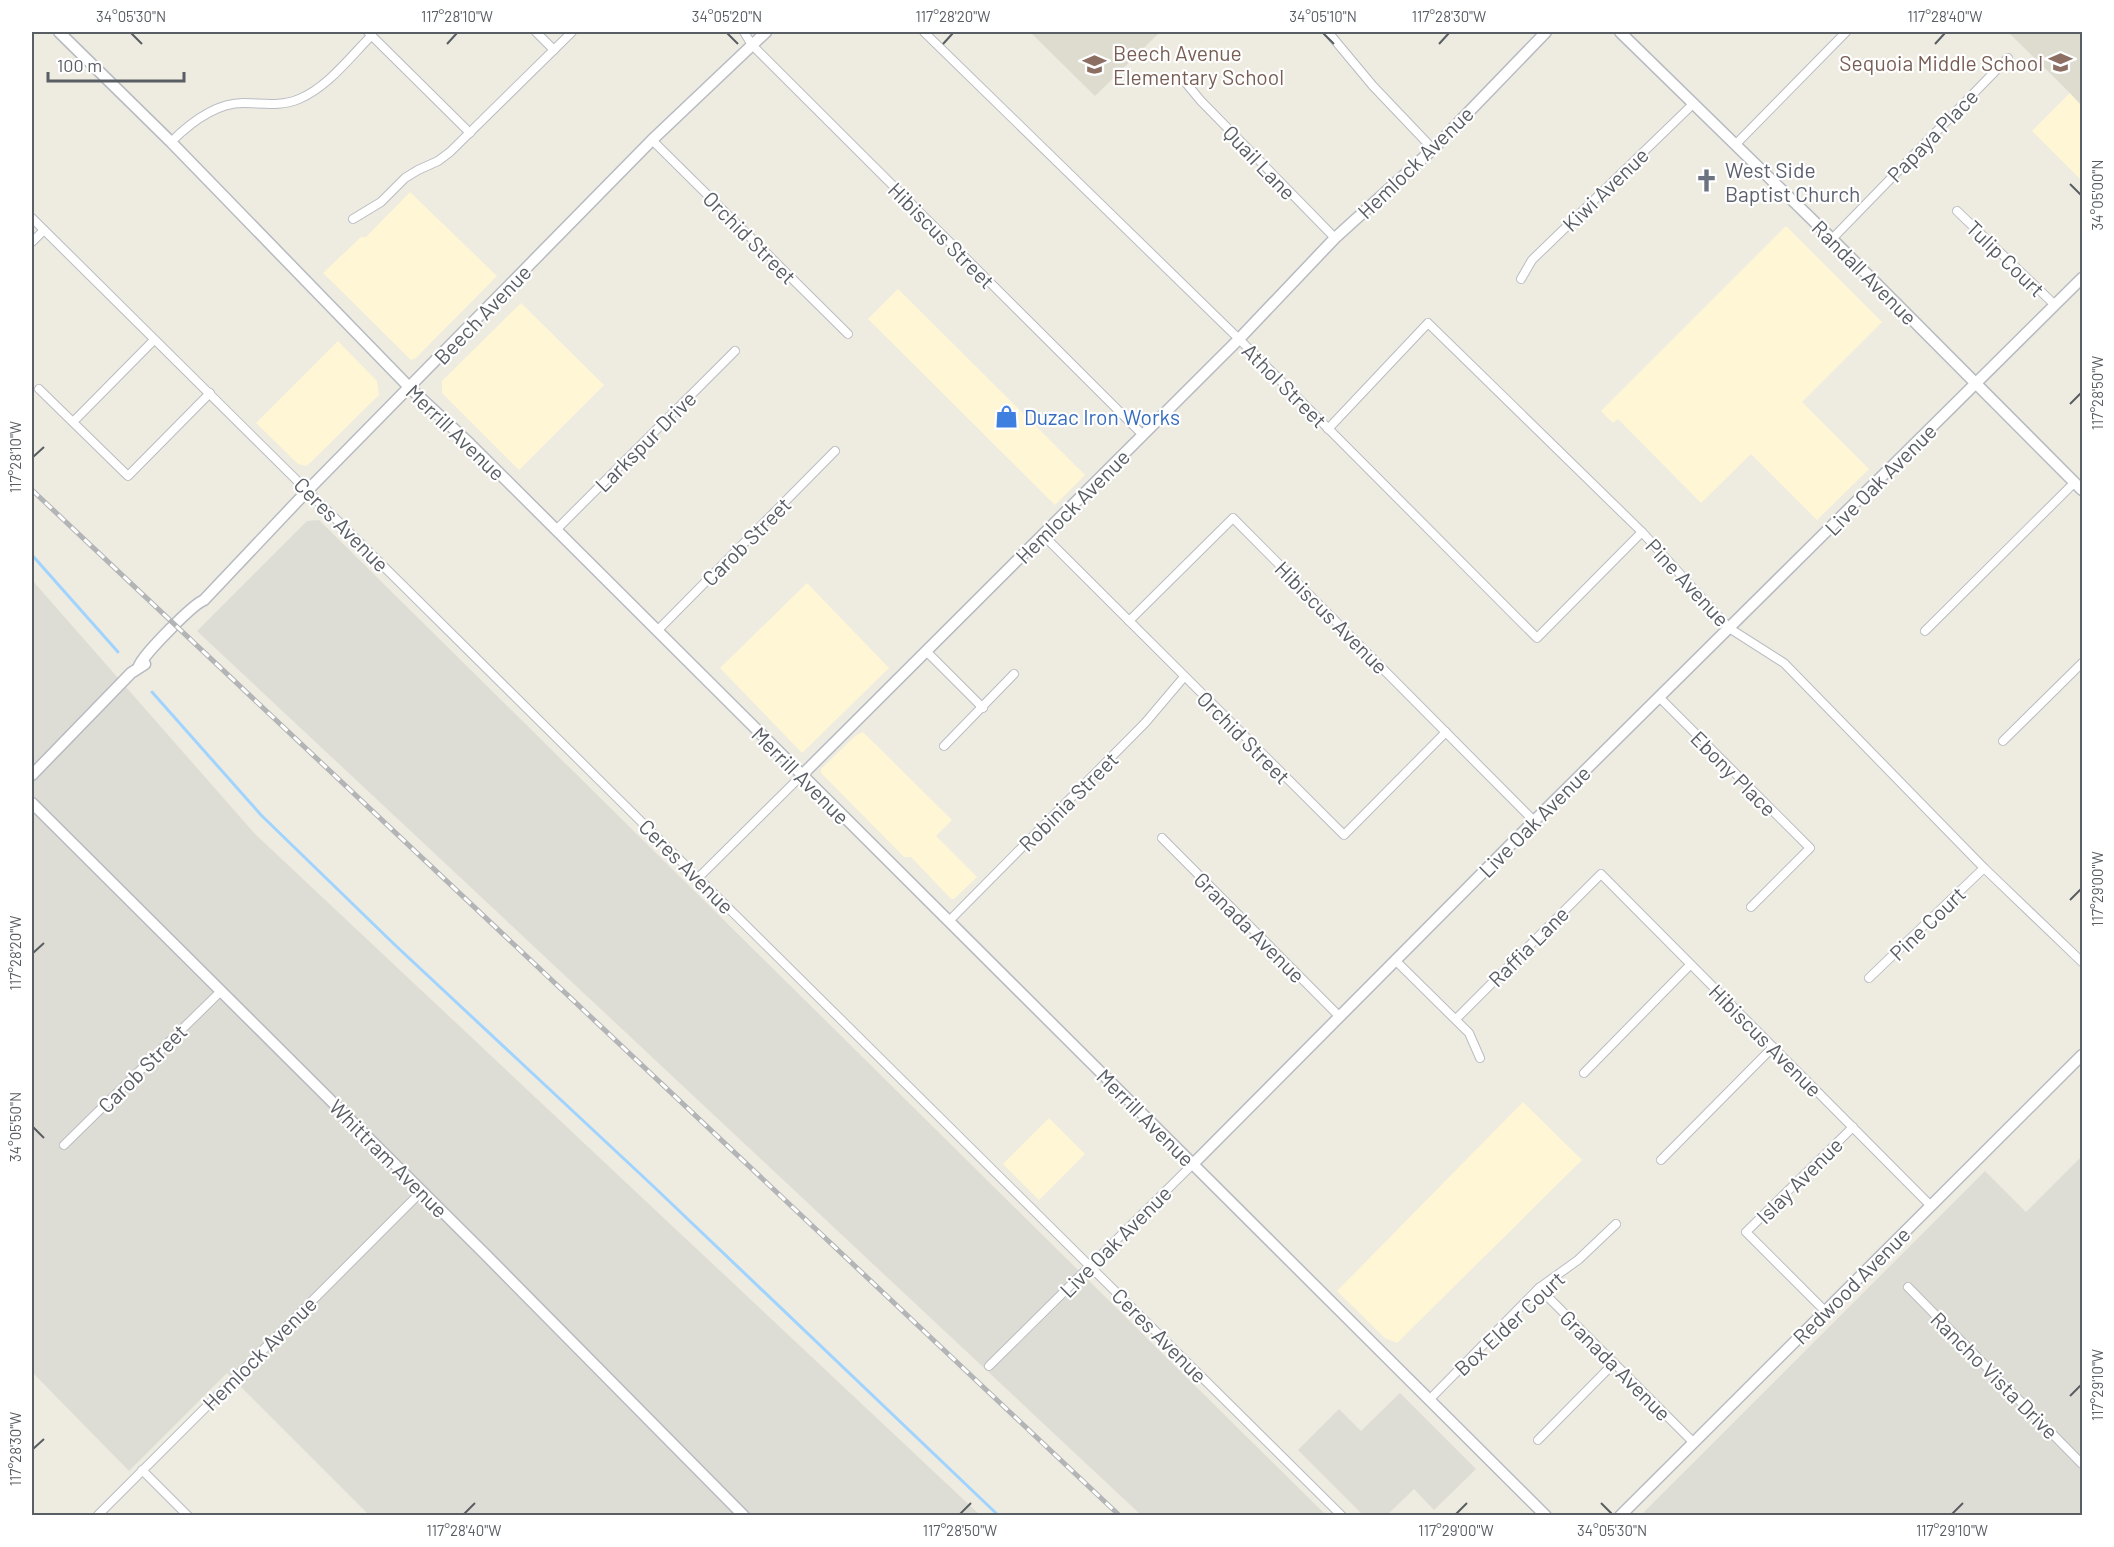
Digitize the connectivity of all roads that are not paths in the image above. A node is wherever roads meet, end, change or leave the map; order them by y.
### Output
1 (59, 32) edge
2 (536, 32) edge
3 (572, 32) edge
4 (744, 32) edge
5 (765, 32) edge
6 (924, 32) edge
7 (1328, 32) edge
8 (1546, 32) edge
9 (1620, 32) edge
10 (1846, 32) edge
11 (370, 33) edge
12 (752, 45) junction
13 (554, 50) junction
14 (2008, 58) dead end
15 (1186, 83) dead end
16 (1694, 104) junction
17 (470, 133) junction
18 (652, 140) junction
19 (171, 141) junction
20 (1735, 145) junction
21 (1433, 149) junction
22 (1957, 211) dead end
23 (32, 218) edge
24 (352, 219) dead end
25 (44, 230) junction
26 (1335, 238) junction
27 (1832, 239) junction
28 (32, 242) edge
29 (2082, 278) edge
30 (1521, 279) dead end
31 (2055, 305) junction
32 (848, 334) dead end
33 (1239, 339) junction
34 (154, 340) junction
35 (735, 351) dead end
36 (1976, 383) junction
37 (410, 388) junction
38 (39, 389) dead end
39 (210, 393) junction
40 (73, 422) junction
41 (1328, 429) junction
42 (1143, 435) junction
43 (835, 451) dead end
44 (2079, 486) edge
45 (308, 490) junction
46 (556, 530) junction
47 (1642, 532) junction
48 (1043, 535) junction
49 (1129, 621) junction
50 (1730, 628) junction
51 (657, 631) junction
52 (1925, 631) dead end
53 (926, 651) junction
54 (2082, 663) edge
55 (1014, 674) dead end
56 (1184, 677) junction
57 (1659, 697) junction
58 (983, 708) junction
59 (1446, 732) junction
60 (2003, 741) dead end
61 (944, 746) dead end
62 (32, 775) edge
63 (802, 775) junction
64 (32, 803) edge
65 (1534, 820) junction
66 (1162, 838) dead end
67 (1984, 868) junction
68 (1601, 874) joint
69 (698, 878) junction
70 (1751, 907) dead end
71 (949, 921) junction
72 (1396, 961) junction
73 (2082, 962) edge
74 (1690, 965) junction
75 (1869, 978) dead end
76 (221, 991) junction
77 (1339, 1016) junction
78 (1456, 1019) junction
79 (1773, 1047) junction
80 (2082, 1055) edge
81 (1480, 1058) dead end
82 (1584, 1072) dead end
83 (1853, 1127) junction
84 (64, 1145) dead end
85 (1661, 1160) dead end
86 (1193, 1164) junction
87 (422, 1191) junction
88 (1931, 1206) junction
89 (1616, 1224) dead end
90 (1090, 1266) junction
91 (1908, 1287) dead end
92 (1539, 1288) junction
93 (1825, 1311) junction
94 (1614, 1364) junction
95 (988, 1366) dead end
96 (1430, 1399) junction
97 (1538, 1440) dead end
98 (1693, 1442) junction
99 (2082, 1464) edge
100 (142, 1470) junction
101 (97, 1515) edge
102 (188, 1515) edge
103 (744, 1515) edge
104 (1342, 1515) edge
105 (1546, 1515) edge
106 (1620, 1515) edge

1 - 19 street, Merrill Avenue
2 - 13 street
3 - 13 street
4 - 12 street, Hibiscus Street
5 - 12 street, Beech Avenue
6 - 33 street, Athol Street
7 - 21 street
8 - 21 street, Hemlock Avenue
9 - 16 street, Randall Avenue
10 - 20 street
11 - 17 street
11 - 19 street
12 - 18 street, Beech Avenue
12 - 42 street, Hibiscus Street
13 - 17 street
14 - 27 street, Papaya Place
15 - 26 street, Quail Lane
16 - 20 street, Randall Avenue
16 - 30 street, Kiwi Avenue
17 - 24 street
18 - 32 street, Orchid Street
18 - 37 street, Beech Avenue
19 - 37 street, Merrill Avenue
20 - 27 street, Randall Avenue
21 - 26 street, Hemlock Avenue
22 - 31 street, Tulip Court
23 - 25 street, Ceres Avenue
25 - 28 street
25 - 34 street, Ceres Avenue
26 - 33 street, Hemlock Avenue
27 - 36 street, Randall Avenue
29 - 31 street, Live Oak Avenue
31 - 36 street, Live Oak Avenue
33 - 41 street, Athol Street
33 - 42 street, Hemlock Avenue
34 - 39 street, Ceres Avenue
34 - 40 street
35 - 46 street, Larkspur Drive
36 - 44 street, Randall Avenue
36 - 50 street, Live Oak Avenue
37 - 45 street, Beech Avenue
37 - 46 street, Merrill Avenue
38 - 40 street
39 - 40 street
39 - 45 street, Ceres Avenue
41 - 47 street, Athol Street
41 - 47 street, Pine Avenue
42 - 48 street, Hemlock Avenue
43 - 51 street, Carob Street
44 - 52 street
45 - 62 street, Beech Avenue
45 - 69 street, Ceres Avenue
46 - 51 street, Merrill Avenue
47 - 50 street, Pine Avenue
48 - 49 street, Orchid Street
48 - 53 street, Hemlock Avenue
49 - 56 street, Orchid Street
49 - 59 street, Hibiscus Avenue
50 - 57 street, Live Oak Avenue
50 - 67 street, Pine Avenue
51 - 63 street, Merrill Avenue
53 - 58 street
53 - 63 street, Hemlock Avenue
54 - 60 street
55 - 58 street
56 - 59 street, Orchid Street
56 - 71 street, Robinia Street
57 - 65 street, Live Oak Avenue
57 - 70 street, Ebony Place
58 - 61 street
59 - 65 street, Hibiscus Avenue
63 - 69 street, Hemlock Avenue
63 - 71 street, Merrill Avenue
64 - 76 street, Whittram Avenue
65 - 72 street, Live Oak Avenue
66 - 77 street, Granada Avenue
67 - 73 street, Pine Avenue
67 - 75 street, Pine Court
68 - 74 street, Hibiscus Avenue
68 - 78 street, Raffia Lane
69 - 90 street, Ceres Avenue
71 - 86 street, Merrill Avenue
72 - 77 street, Live Oak Avenue
72 - 78 street
74 - 79 street, Hibiscus Avenue
74 - 82 street
76 - 84 street, Carob Street
76 - 87 street, Whittram Avenue
77 - 86 street, Live Oak Avenue
78 - 81 street
79 - 83 street, Hibiscus Avenue
79 - 85 street
80 - 88 street, Redwood Avenue
83 - 88 street, Hibiscus Avenue
83 - 93 street, Islay Avenue
86 - 90 street, Live Oak Avenue
86 - 96 street, Merrill Avenue
87 - 100 street, Hemlock Avenue
87 - 103 street, Whittram Avenue
88 - 93 street, Redwood Avenue
89 - 92 street, Box Elder Court
90 - 95 street, Live Oak Avenue
90 - 104 street, Ceres Avenue
91 - 99 street, Rancho Vista Drive
92 - 94 street, Granada Avenue
92 - 96 street, Box Elder Court
93 - 98 street, Redwood Avenue
94 - 97 street
94 - 98 street, Granada Avenue
96 - 105 street, Merrill Avenue
98 - 106 street, Redwood Avenue
100 - 101 street, Hemlock Avenue
100 - 102 street

